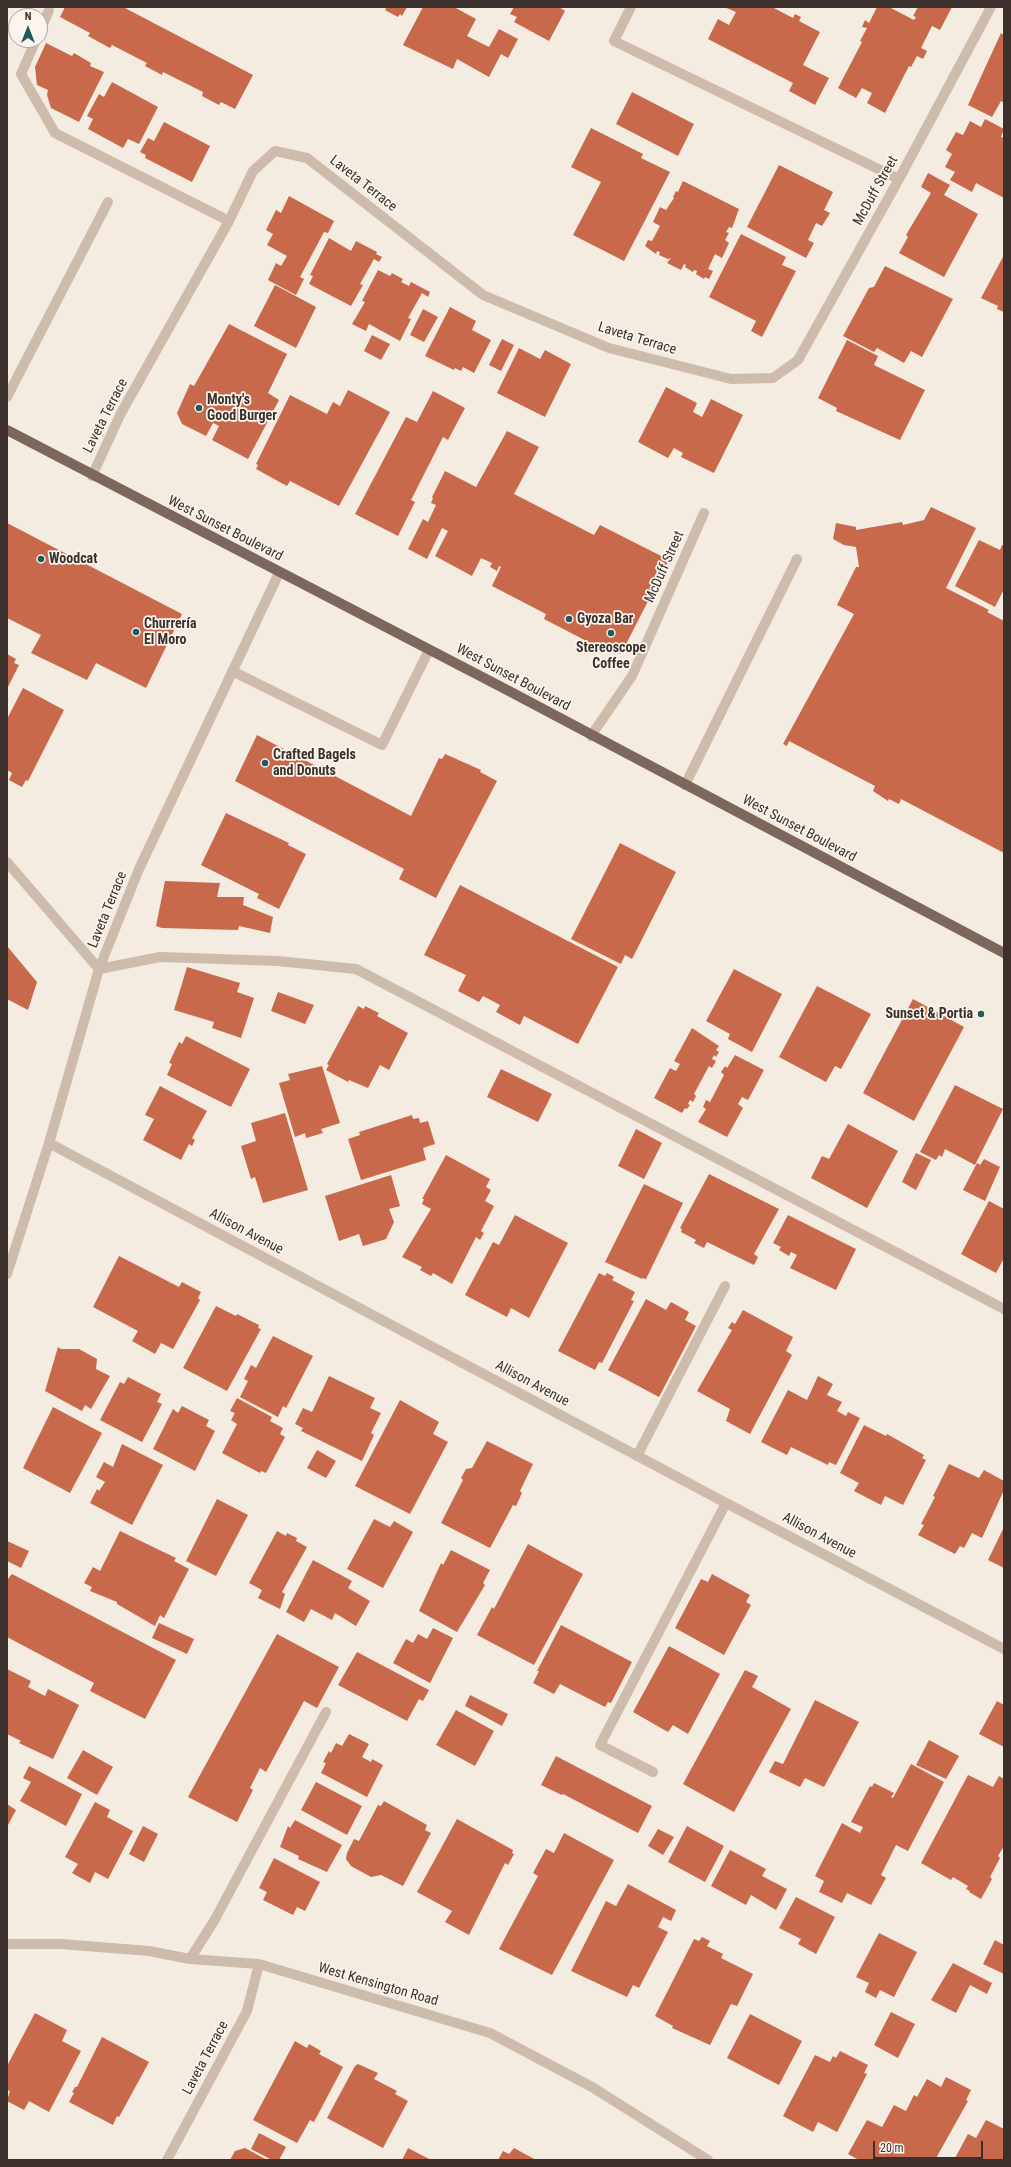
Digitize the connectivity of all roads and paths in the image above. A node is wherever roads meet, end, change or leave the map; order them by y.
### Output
1 (631, 7) edge
2 (991, 7) edge
3 (32, 48) edge
4 (899, 179) junction
5 (108, 202) dead end
6 (228, 221) junction
7 (773, 378) joint
8 (7, 396) edge
9 (7, 430) edge
10 (92, 476) junction
11 (704, 513) dead end
12 (796, 559) dead end
13 (279, 573) junction
14 (429, 650) junction
15 (232, 671) junction
16 (591, 736) junction
17 (685, 785) junction
18 (7, 862) edge
19 (1004, 953) edge
20 (99, 969) junction
21 (49, 1143) junction
22 (7, 1274) edge
23 (725, 1286) dead end
24 (1004, 1309) edge
25 (637, 1456) junction
26 (726, 1504) junction
27 (1004, 1649) edge
28 (326, 1712) dead end
29 (653, 1772) dead end
30 (7, 1944) edge
31 (190, 1959) junction
32 (259, 1964) junction
33 (167, 2160) edge
34 (708, 2160) edge

1 - 4 street
2 - 4 street, McDuff Street
3 - 6 street
4 - 7 street, McDuff Street
5 - 8 street
6 - 7 street, Laveta Terrace
6 - 10 street, Laveta Terrace
9 - 10 main road, West Sunset Boulevard
10 - 13 main road, West Sunset Boulevard
11 - 16 street, McDuff Street
12 - 17 street
13 - 14 main road, West Sunset Boulevard
13 - 15 street, Laveta Terrace
14 - 15 street
14 - 16 main road, West Sunset Boulevard
15 - 20 street, Laveta Terrace
16 - 17 main road, West Sunset Boulevard
17 - 19 main road, West Sunset Boulevard
18 - 20 street
20 - 21 street, Laveta Terrace
20 - 24 street
21 - 22 street, Laveta Terrace
21 - 25 street, Allison Avenue
23 - 25 street
25 - 26 street, Allison Avenue
26 - 27 street, Allison Avenue
26 - 29 street
28 - 31 street
30 - 31 street, West Kensington Road
31 - 32 street, West Kensington Road
32 - 33 street, Laveta Terrace
32 - 34 street, West Kensington Road

